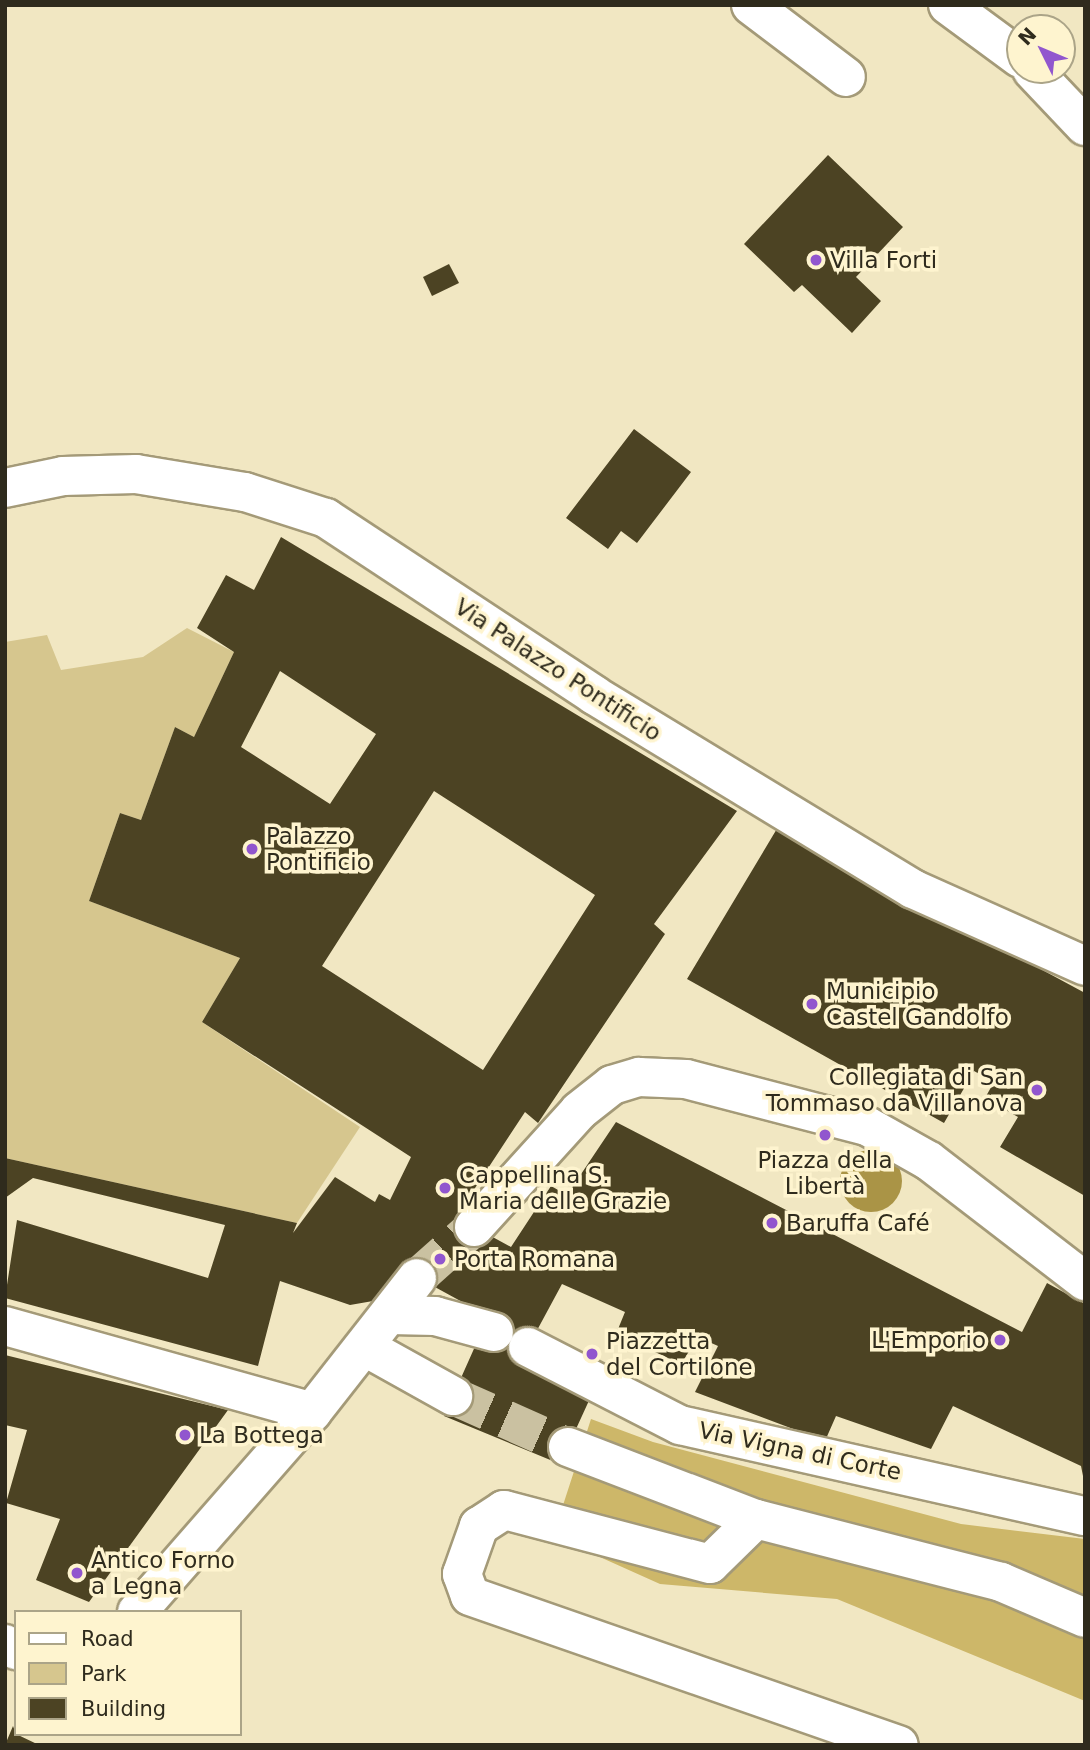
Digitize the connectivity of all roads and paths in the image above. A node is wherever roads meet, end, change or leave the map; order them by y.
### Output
1 (751, 5) edge
2 (948, 5) edge
3 (1006, 48) edge
4 (846, 77) dead end
5 (1045, 84) edge
6 (1085, 126) edge
7 (5, 488) edge
8 (1085, 965) edge
9 (474, 1227) tunnel mouth
10 (417, 1278) tunnel mouth
11 (1085, 1281) edge
12 (391, 1315) junction
13 (5, 1326) edge
14 (494, 1332) dead end
15 (365, 1347) junction
16 (528, 1347) dead end
17 (453, 1396) tunnel mouth
18 (312, 1412) junction
19 (568, 1447) tunnel mouth
20 (1085, 1516) edge
21 (756, 1519) junction
22 (139, 1610) edge
23 (1085, 1618) edge
24 (899, 1745) edge

1 - 4 street
2 - 3 street
5 - 6 street
7 - 8 street, Via Palazzo Pontificio
9 - 11 street
10 - 12 street
12 - 14 street
12 - 15 street
13 - 18 street
15 - 17 street
15 - 18 street
16 - 20 street, Via Vigna di Corte
18 - 22 street
19 - 21 street
21 - 23 street
21 - 24 street

